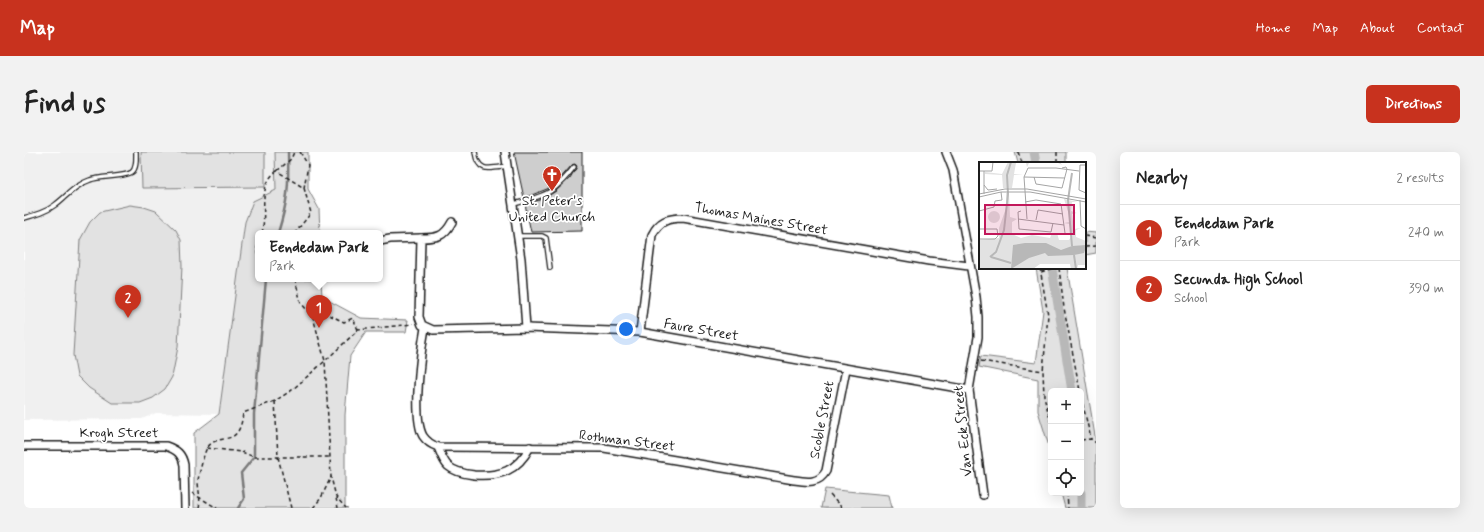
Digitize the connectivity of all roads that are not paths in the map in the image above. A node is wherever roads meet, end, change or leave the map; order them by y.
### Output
1 (136, 152) edge
2 (475, 152) edge
3 (505, 152) edge
4 (946, 152) edge
5 (508, 166) junction
6 (574, 167) dead end
7 (514, 204) junction
8 (24, 218) edge
9 (452, 222) dead end
10 (518, 236) junction
11 (421, 238) junction
12 (383, 241) edge
13 (969, 266) junction
14 (550, 268) dead end
15 (423, 325) junction
16 (526, 328) junction
17 (640, 332) junction
18 (846, 369) junction
19 (970, 390) junction
20 (24, 446) edge
21 (438, 447) junction
22 (530, 448) junction
23 (823, 476) joint
24 (983, 495) dead end
25 (185, 508) edge

1 - 8 lane
2 - 5 lane
3 - 5 street
4 - 13 street, Van Eck Street
5 - 7 street
6 - 7 lane
7 - 10 street
9 - 11 street
10 - 14 lane
10 - 16 street
11 - 12 street
11 - 15 street
13 - 17 street, Thomas Maines Street
13 - 19 street, Van Eck Street
15 - 16 street, Faure Street
15 - 21 street, Rothman Street
16 - 17 street, Faure Street
17 - 18 street, Faure Street
18 - 19 street, Faure Street
18 - 23 street, Scoble Street
19 - 24 street, Van Eck Street
20 - 25 street, Krogh Street
21 - 22 street, Rothman Street
21 - 22 street
22 - 23 street, Rothman Street

